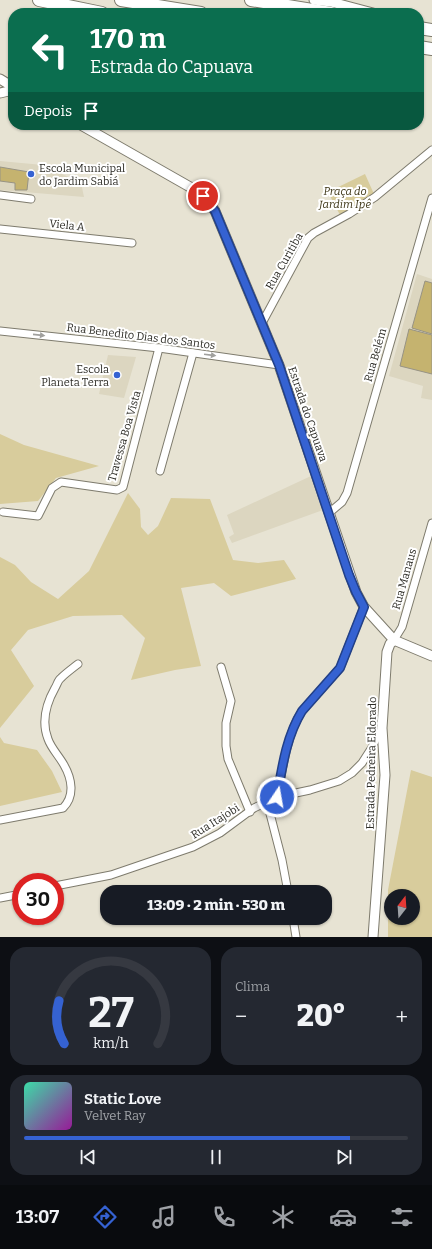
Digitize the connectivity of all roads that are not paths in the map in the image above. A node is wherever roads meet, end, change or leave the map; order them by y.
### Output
1 (40, 0) edge
2 (121, 0) edge
3 (251, 0) edge
4 (314, 0) edge
5 (331, 5) edge
6 (78, 8) edge
7 (170, 8) edge
8 (347, 8) edge
9 (90, 130) edge
10 (432, 150) edge
11 (0, 195) edge
12 (432, 198) edge
13 (31, 199) dead end
14 (0, 229) edge
15 (132, 243) dead end
16 (262, 323) junction
17 (0, 331) edge
18 (159, 348) junction
19 (193, 353) junction
20 (279, 365) junction
21 (160, 471) dead end
22 (3, 512) dead end
23 (329, 513) junction
24 (432, 523) edge
25 (364, 607) junction
26 (394, 640) junction
27 (432, 656) edge
28 (78, 664) dead end
29 (221, 667) dead end
30 (382, 728) junction
31 (277, 797) junction
32 (267, 802) junction
33 (250, 812) junction
34 (0, 820) edge
35 (64, 884) edge
36 (287, 885) edge
37 (12, 896) edge
38 (0, 898) edge
39 (294, 925) edge
40 (296, 937) edge
41 (373, 937) edge

1 - 6 highway
2 - 7 highway
3 - 5 highway
4 - 5 street
5 - 8 street
9 - 16 street, Estrada do Capuava
10 - 16 street, Rua Curitiba
11 - 13 street
12 - 23 street, Rua Belém
14 - 15 street, Viela A
16 - 20 street, Estrada do Capuava
17 -> 18 street, Rua Benedito Dias dos Santos
18 - 19 street, Rua Benedito Dias dos Santos
18 - 22 street, Travessa Boa Vista
19 -> 20 street, Rua Benedito Dias dos Santos
19 - 21 street
20 - 23 street, Estrada do Capuava
23 - 25 street, Estrada do Capuava
24 - 26 street, Rua Manaus
25 - 26 street, Estrada do Capuava
25 - 31 street
26 - 27 street, Estrada do Capuava
26 - 30 street, Estrada Pedreira Eldorado
28 - 34 street
29 - 33 street
30 - 31 street, Rua Itajobi
30 - 41 street, Estrada Pedreira Eldorado
31 - 32 street, Rua Itajobi
32 - 33 street, Rua Itajobi
32 - 36 street
33 - 35 street, Rua Itajobi
37 - 38 street
39 - 40 street

